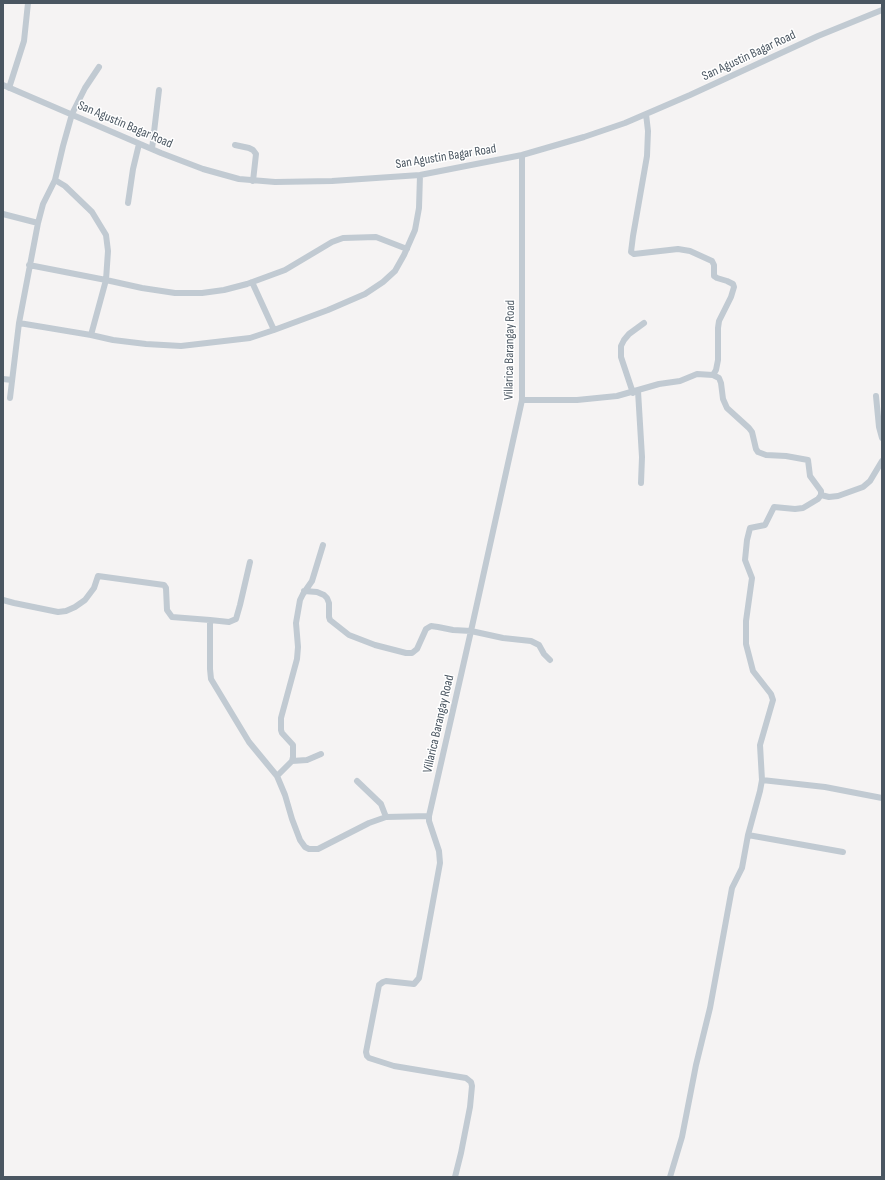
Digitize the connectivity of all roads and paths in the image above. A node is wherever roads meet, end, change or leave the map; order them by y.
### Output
1 (28, 3) edge
2 (882, 10) edge
3 (99, 67) dead end
4 (6, 86) edge
5 (159, 90) dead end
6 (72, 114) junction
7 (646, 114) junction
8 (139, 144) junction
9 (235, 145) dead end
10 (152, 149) junction
11 (522, 155) junction
12 (420, 175) junction
13 (56, 180) junction
14 (253, 181) junction
15 (128, 203) dead end
16 (3, 214) edge
17 (38, 223) junction
18 (407, 249) junction
19 (29, 265) junction
20 (106, 280) junction
21 (252, 282) junction
22 (644, 323) dead end
23 (19, 324) junction
24 (274, 330) junction
25 (91, 335) junction
26 (713, 375) junction
27 (3, 379) edge
28 (12, 380) junction
29 (635, 392) junction
30 (876, 396) dead end
31 (10, 398) dead end
32 (522, 400) junction
33 (882, 438) edge
34 (882, 461) edge
35 (641, 483) dead end
36 (821, 495) junction
37 (323, 545) dead end
38 (250, 562) dead end
39 (304, 591) junction
40 (3, 600) edge
41 (210, 620) junction
42 (471, 631) junction
43 (550, 660) dead end
44 (321, 754) dead end
45 (292, 761) junction
46 (277, 776) junction
47 (357, 780) dead end
48 (762, 780) junction
49 (882, 798) edge
50 (429, 816) junction
51 (386, 817) junction
52 (748, 835) junction
53 (843, 852) dead end
54 (454, 1177) edge
55 (670, 1177) edge

1 - 4 street
2 - 7 street, San Agustin Bagar Road
3 - 6 street
4 - 6 street, San Agustin Bagar Road
5 - 10 street
6 - 8 street, San Agustin Bagar Road
6 - 13 street
7 - 11 street, San Agustin Bagar Road
7 - 26 street
8 - 10 street, San Agustin Bagar Road
8 - 15 street
9 - 14 street
10 - 14 street, San Agustin Bagar Road
11 - 12 street, San Agustin Bagar Road
11 - 32 street, Villarica Barangay Road
12 - 14 street, San Agustin Bagar Road
12 - 18 street
13 - 17 street
13 - 20 street
16 - 17 street
17 - 19 street
18 - 21 street
18 - 24 street
19 - 20 street
19 - 23 street
20 - 21 street
20 - 25 street
21 - 24 street
22 - 29 street
23 - 25 street
23 - 28 street
24 - 25 street
26 - 29 street
26 - 36 street
27 - 28 street
28 - 31 street
29 - 32 street
29 - 35 street
30 - 33 street
32 - 42 street, Villarica Barangay Road
34 - 36 street
36 - 48 street
37 - 39 street
38 - 41 street
39 - 42 street
39 - 45 street
40 - 41 street
41 - 46 street
42 - 43 street
42 - 50 street, Villarica Barangay Road
44 - 45 street
45 - 46 street
46 - 51 street
47 - 51 street
48 - 49 street
48 - 52 street
50 - 51 street
50 - 54 street, Villarica Barangay Road
52 - 53 street
52 - 55 street

